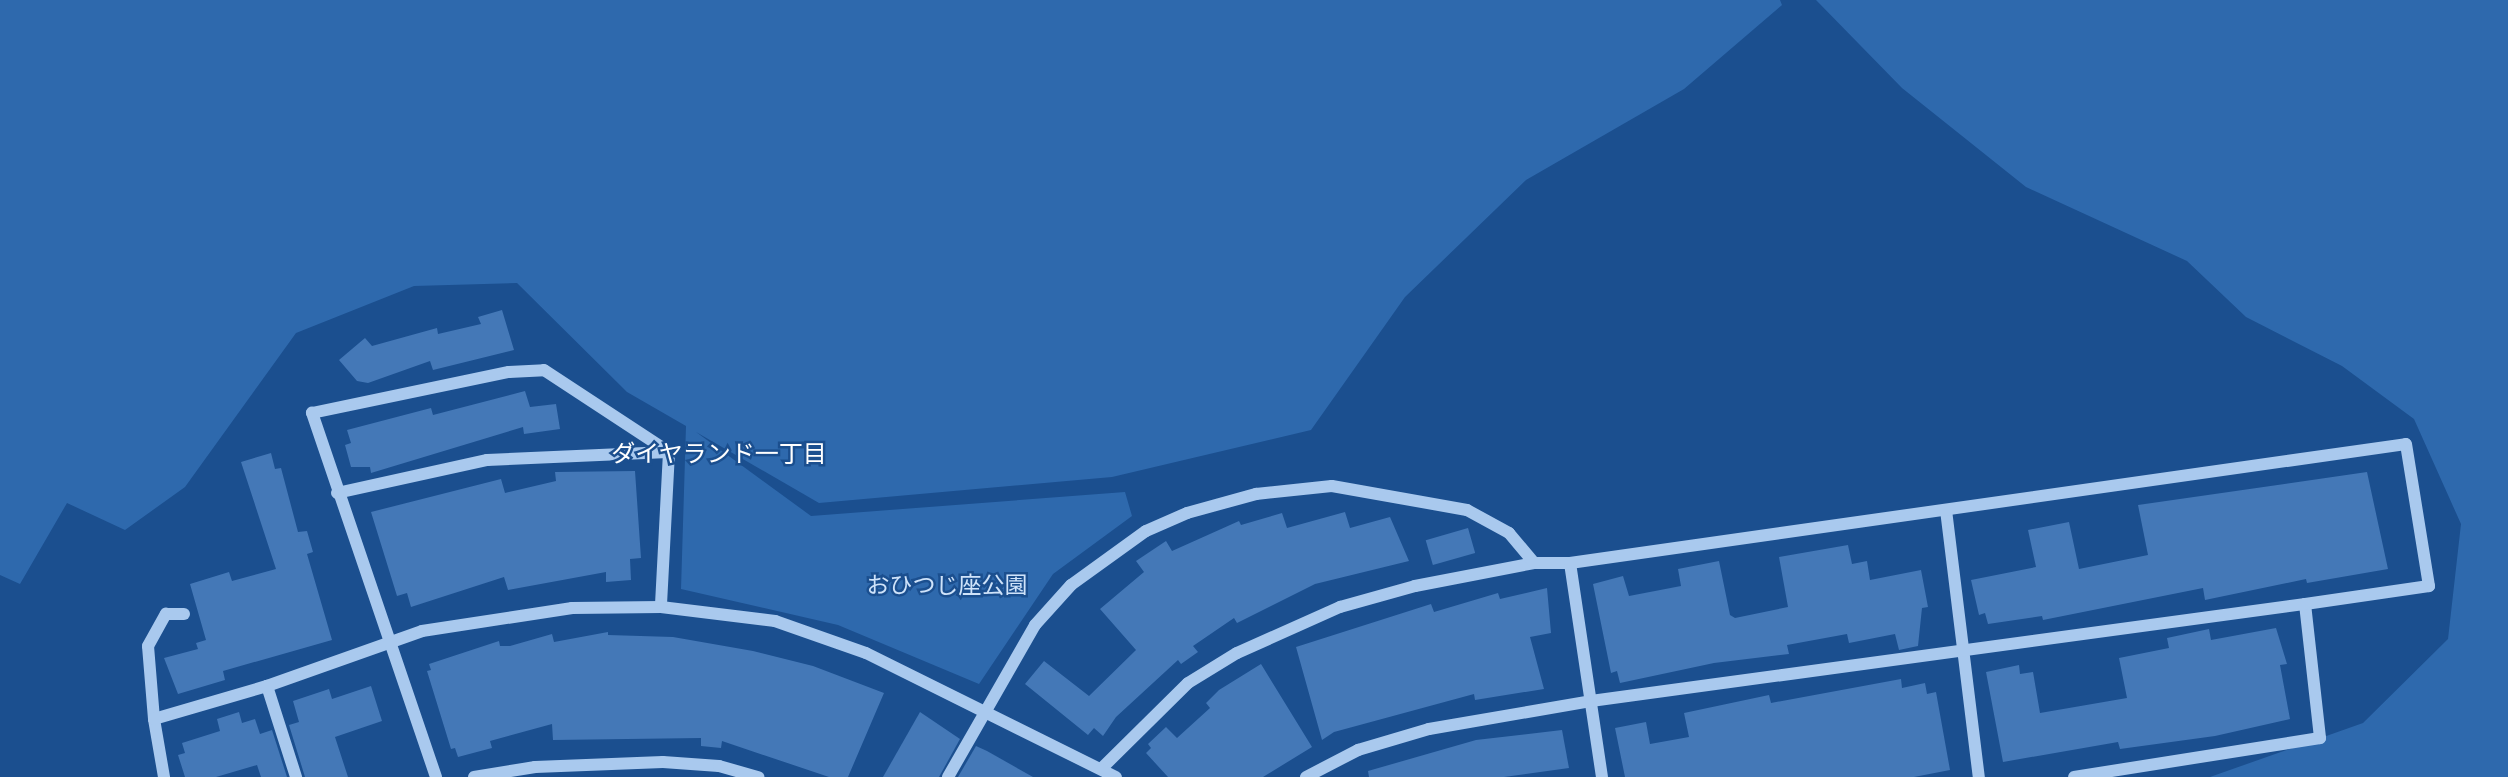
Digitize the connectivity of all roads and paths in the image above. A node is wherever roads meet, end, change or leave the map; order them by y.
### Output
1 (669, 452) junction
2 (337, 493) junction
3 (1946, 510) junction
4 (1534, 563) junction
5 (1570, 563) junction
6 (2305, 604) junction
7 (661, 607) junction
8 (184, 614) dead end
9 (389, 644) junction
10 (1962, 649) junction
11 (267, 686) junction
12 (1591, 701) junction
13 (982, 711) junction
14 (154, 719) junction
15 (1101, 768) junction
16 (164, 777) edge
17 (296, 777) edge
18 (436, 777) edge
19 (474, 777) edge
20 (758, 777) edge
21 (948, 777) edge
22 (1116, 777) edge
23 (1306, 777) edge
24 (1602, 777) edge
25 (1979, 777) edge
26 (2074, 777) edge

1 - 2 street
1 - 2 street
1 - 7 street
2 - 9 street
3 - 5 street
3 - 6 street
3 - 10 street
4 - 5 street
4 - 13 street
4 - 15 street
5 - 12 street
6 - 10 street
6 - 26 street
7 - 9 street
7 - 13 street
8 - 14 street
9 - 11 street
9 - 18 street
10 - 12 street
10 - 25 street
11 - 14 street
11 - 17 street
12 - 23 street
12 - 24 street
13 - 15 street
13 - 21 street
14 - 16 street
15 - 22 street
19 - 20 street

